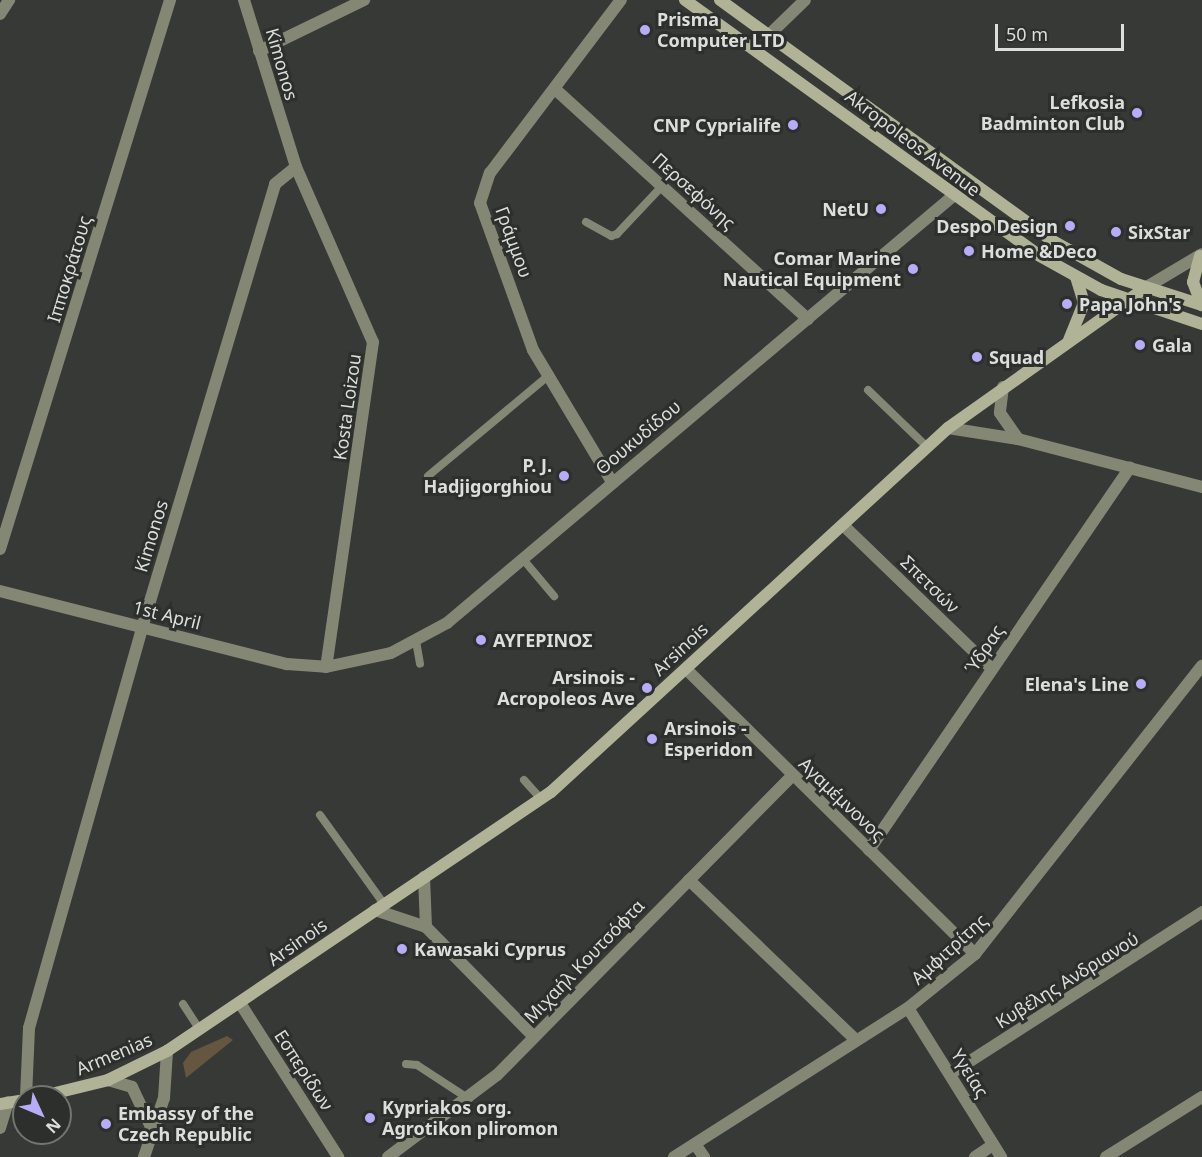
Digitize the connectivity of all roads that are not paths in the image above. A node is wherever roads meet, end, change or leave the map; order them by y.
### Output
1 (171, 0) edge
2 (244, 0) edge
3 (364, 0) edge
4 (621, 0) edge
5 (685, 0) edge
6 (720, 0) edge
7 (805, 0) edge
8 (769, 35) junction
9 (260, 51) junction
10 (555, 89) junction
11 (296, 167) junction
12 (662, 186) junction
13 (953, 196) junction
14 (586, 222) dead end
15 (1201, 255) edge
16 (1076, 277) junction
17 (1145, 288) junction
18 (1127, 301) junction
19 (1202, 305) edge
20 (808, 319) junction
21 (1202, 324) edge
22 (1067, 343) junction
23 (548, 376) junction
24 (1003, 387) junction
25 (868, 390) dead end
26 (948, 428) junction
27 (1018, 439) junction
28 (927, 447) junction
29 (1130, 468) junction
30 (428, 476) dead end
31 (612, 482) junction
32 (1202, 488) edge
33 (843, 525) junction
34 (0, 549) edge
35 (522, 558) junction
36 (0, 591) edge
37 (554, 596) dead end
38 (142, 628) junction
39 (416, 641) junction
40 (420, 664) dead end
41 (1202, 666) edge
42 (326, 667) junction
43 (686, 669) junction
44 (992, 669) junction
45 (792, 776) junction
46 (524, 780) dead end
47 (541, 799) junction
48 (320, 815) dead end
49 (869, 850) junction
50 (424, 877) junction
51 (689, 880) junction
52 (380, 907) junction
53 (1202, 912) edge
54 (426, 927) junction
55 (975, 954) junction
56 (240, 1003) junction
57 (183, 1004) dead end
58 (908, 1008) junction
59 (200, 1029) junction
60 (534, 1037) junction
61 (856, 1040) junction
62 (167, 1051) junction
63 (406, 1064) dead end
64 (950, 1074) junction
65 (108, 1080) junction
66 (26, 1085) edge
67 (72, 1089) edge
68 (1202, 1097) edge
69 (469, 1099) junction
70 (4, 1103) edge
71 (151, 1127) junction
72 (0, 1128) edge
73 (695, 1144) junction
74 (993, 1145) junction
75 (144, 1157) edge
76 (338, 1157) edge
77 (388, 1157) edge
78 (674, 1157) edge
79 (704, 1157) edge
80 (975, 1157) edge
81 (1001, 1157) edge
82 (1106, 1157) edge

1 - 34 street, Ιπποκράτους
2 - 9 street, Kimonos
3 - 9 street
4 - 10 street, Γράμμου
5 - 13 main road, Akropoleos Avenue
6 - 8 main road, Akropoleos Avenue
7 - 8 street
8 - 17 main road, Akropoleos Avenue
9 - 11 street, Kimonos
10 - 12 street, Περσεφόνης
10 - 23 street, Γράμμου
11 - 38 street, Kimonos
11 - 42 street, Kosta Loizou
12 - 14 lane
12 - 20 street, Περσεφόνης
13 - 16 main road, Akropoleos Avenue
13 - 20 street, Θουκυδίδου
15 - 17 street, Arsinois
15 - 19 main road
16 - 18 main road, Akropoleos Avenue
16 - 22 main road
17 - 18 main road, Arsinois
17 - 19 main road, Akropoleos Avenue
18 - 21 main road, Akropoleos Avenue
18 - 22 main road, Arsinois
20 - 31 street, Θουκυδίδου
22 - 24 main road, Arsinois
23 - 30 lane
23 - 31 street, Γράμμου
24 - 26 main road, Arsinois
24 - 27 street
25 - 28 lane
26 - 27 street
26 - 28 main road, Arsinois
27 - 29 street
28 - 33 main road, Arsinois
29 - 32 street
29 - 44 street, Ύδρας
31 - 35 street, Θουκυδίδου
33 - 43 main road, Arsinois
33 - 44 street, Σπετσών
35 - 37 lane
35 - 39 street, Θουκυδίδου
36 - 38 street, 1st April
38 - 42 street, 1st April
38 - 66 street, Kimonos
39 - 40 lane
39 - 42 street, Θουκυδίδου
41 - 55 street, Αμφιτρίτης
43 - 45 street, Αγαμέμνονος
43 - 47 main road, Arsinois
44 - 49 street, Ύδρας
45 - 49 street, Αγαμέμνονος
45 - 51 street, Μιχαήλ Κουτσόφτα
46 - 47 lane
47 - 50 main road, Arsinois
48 - 52 lane
49 - 55 street, Αγαμέμνονος
50 - 52 main road, Arsinois
50 - 54 street
51 - 60 street, Μιχαήλ Κουτσόφτα
51 - 61 street
52 - 54 street
52 - 56 main road, Arsinois
53 - 64 street, Κυβέλης Ανδριανού
54 - 60 street
55 - 58 street, Αμφιτρίτης
56 - 59 main road, Arsinois
56 - 76 street, Εσπερίδων
57 - 59 lane
58 - 61 street, Αμφιτρίτης
58 - 64 street, Υγείας
59 - 62 main road, Arsinois
60 - 69 street, Μιχαήλ Κουτσόφτα
61 - 73 street, Αμφιτρίτης
62 - 65 main road, Armenias
62 - 71 street
63 - 69 lane
64 - 74 street, Υγείας
65 - 67 main road, Armenias
65 - 71 street
68 - 82 street
69 - 77 street, Μιχαήλ Κουτσόφτα
70 - 72 street
71 - 75 street
73 - 78 street, Αμφιτρίτης
73 - 79 street
74 - 80 street
74 - 81 street, Υγείας

